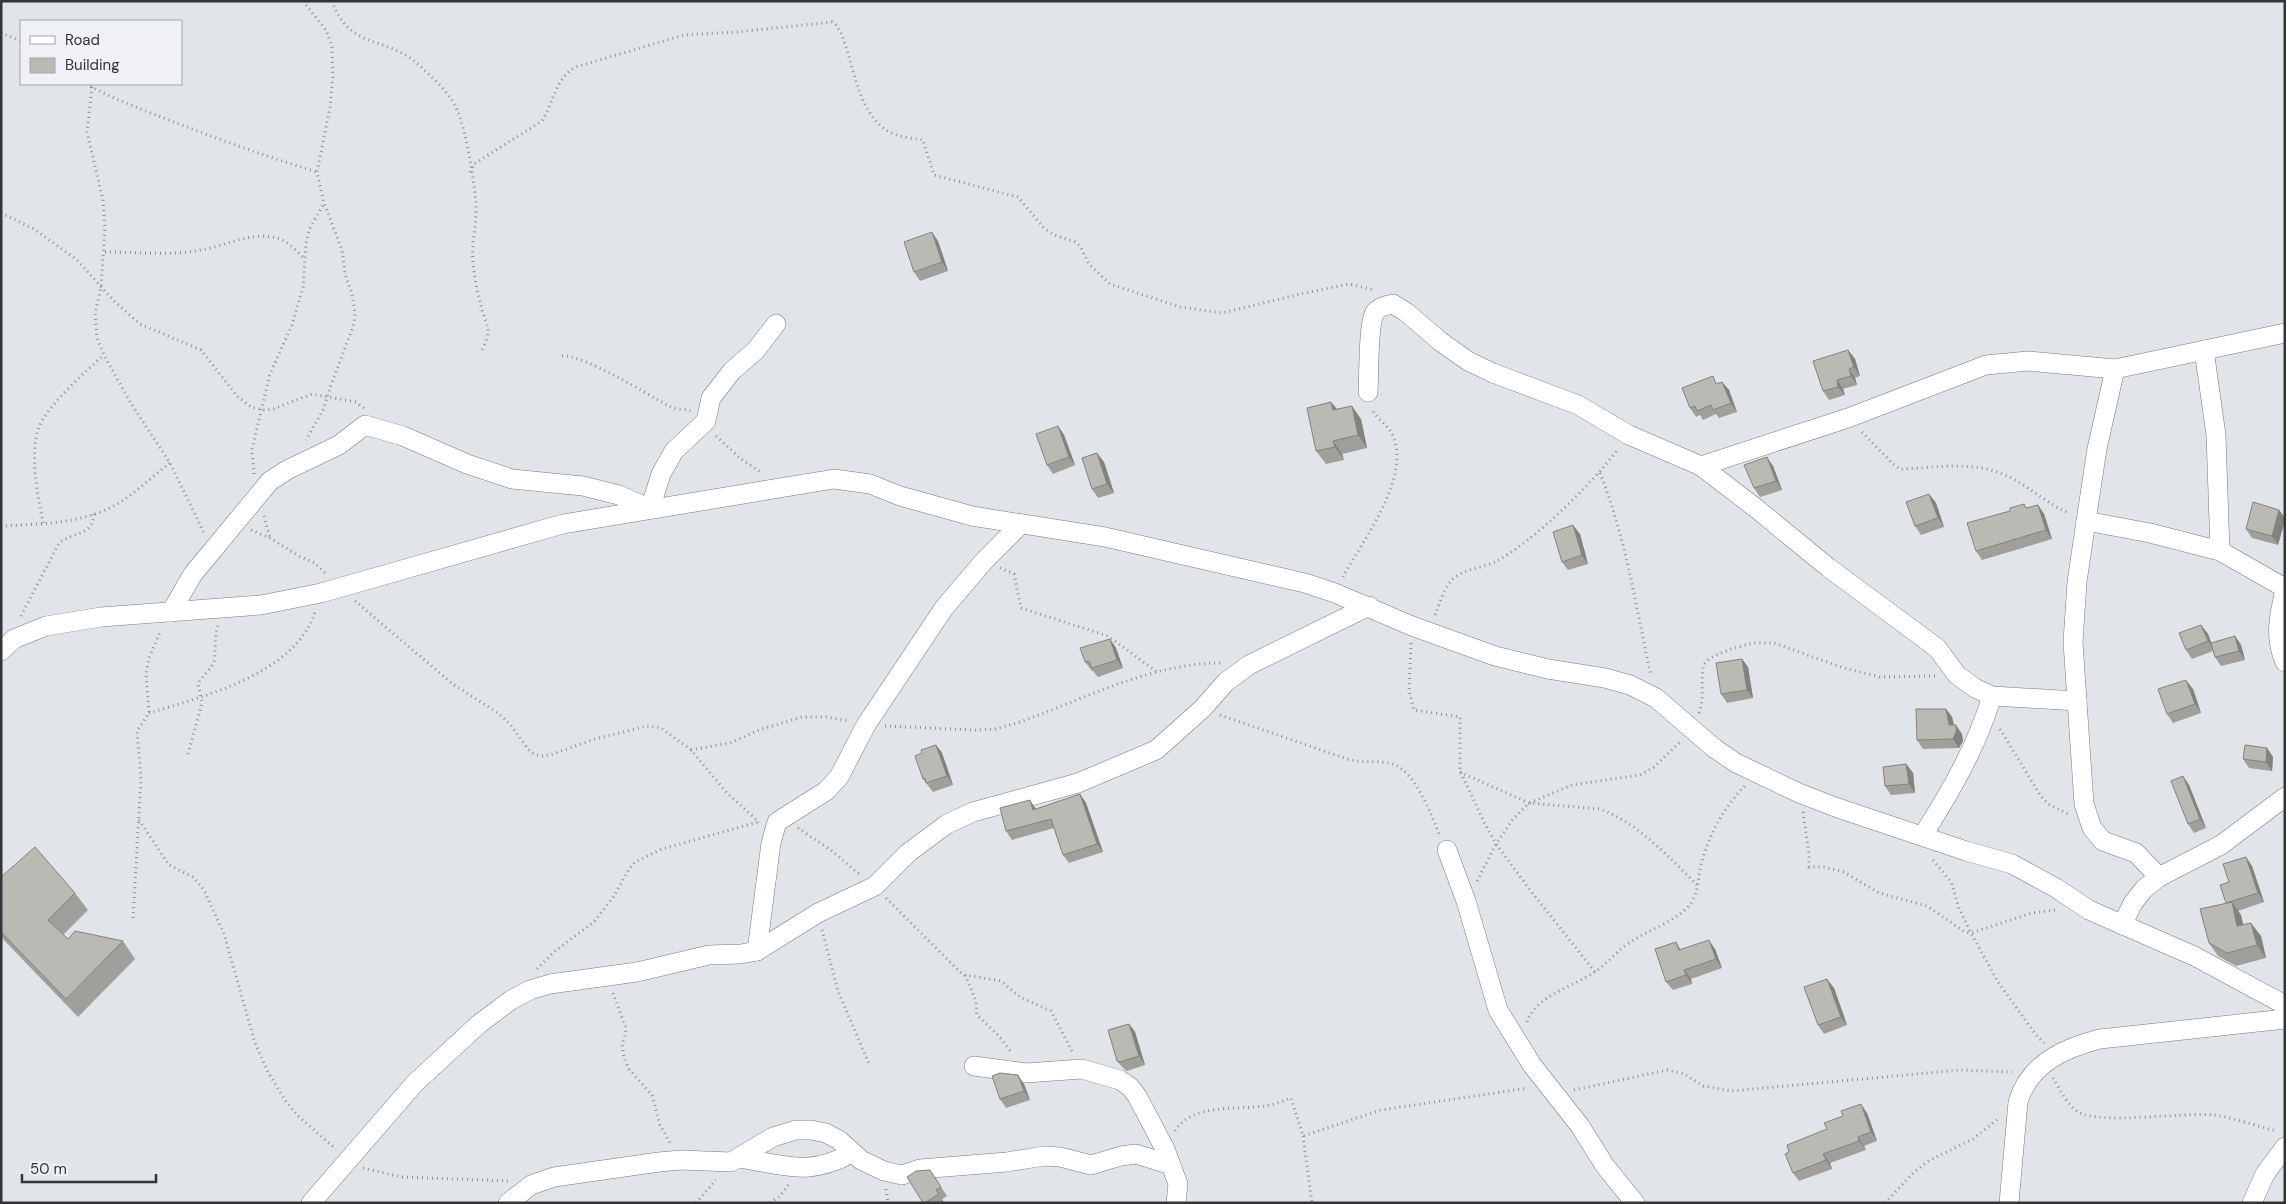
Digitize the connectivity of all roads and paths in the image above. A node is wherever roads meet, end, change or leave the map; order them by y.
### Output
1 (304, 1) edge
2 (332, 1) edge
3 (1, 33) edge
4 (20, 41) edge
5 (88, 85) edge
6 (92, 87) junction
7 (317, 172) junction
8 (470, 172) junction
9 (324, 203) junction
10 (1, 213) edge
11 (105, 252) junction
12 (304, 258) junction
13 (101, 287) junction
14 (1393, 304) junction
15 (776, 324) dead end
16 (2285, 333) edge
17 (2204, 350) junction
18 (481, 353) dead end
19 (104, 355) junction
20 (562, 356) dead end
21 (2115, 369) junction
22 (1368, 392) joint
23 (327, 397) junction
24 (263, 410) junction
25 (1848, 418) junction
26 (706, 421) junction
27 (365, 425) junction
28 (1629, 434) junction
29 (303, 444) dead end
30 (170, 463) junction
31 (1701, 466) junction
32 (1600, 473) junction
33 (766, 475) dead end
34 (257, 495) junction
35 (650, 510) junction
36 (94, 514) junction
37 (2086, 521) junction
38 (43, 524) junction
39 (1021, 524) junction
40 (1, 526) edge
41 (233, 526) junction
42 (212, 551) junction
43 (2220, 551) junction
44 (984, 561) junction
45 (2285, 589) edge
46 (330, 590) junction
47 (1335, 593) junction
48 (1369, 606) junction
49 (221, 609) junction
50 (171, 612) junction
51 (1421, 629) junction
52 (8, 645) edge
53 (2285, 662) edge
54 (1249, 665) junction
55 (1157, 672) junction
56 (1957, 675) junction
57 (200, 696) junction
58 (1656, 698) junction
59 (2077, 701) junction
60 (1989, 704) junction
61 (1202, 709) junction
62 (149, 713) junction
63 (866, 725) junction
64 (1693, 729) junction
65 (690, 750) junction
66 (188, 754) dead end
67 (1460, 771) junction
68 (1759, 773) junction
69 (1799, 793) junction
70 (2285, 797) edge
71 (1529, 803) junction
72 (139, 820) junction
73 (771, 823) junction
74 (2092, 828) junction
75 (1923, 836) junction
76 (1496, 844) junction
77 (1447, 850) joint
78 (1931, 858) dead end
79 (2159, 877) junction
80 (875, 886) junction
81 (1698, 886) junction
82 (1466, 901) junction
83 (2060, 910) dead end
84 (818, 912) junction
85 (133, 918) dead end
86 (2122, 925) junction
87 (1971, 933) junction
88 (757, 951) junction
89 (1595, 972) junction
90 (534, 973) dead end
91 (965, 975) junction
92 (604, 978) junction
93 (2285, 1005) edge
94 (2285, 1019) edge
95 (1518, 1043) junction
96 (2061, 1054) junction
97 (870, 1066) dead end
98 (974, 1066) dead end
99 (2038, 1068) junction
100 (1082, 1069) junction
101 (1026, 1073) junction
102 (1552, 1090) junction
103 (2018, 1102) junction
104 (2285, 1132) edge
105 (1303, 1136) junction
106 (2285, 1147) edge
107 (852, 1152) junction
108 (1168, 1157) junction
109 (681, 1160) junction
110 (735, 1160) junction
111 (348, 1161) junction
112 (800, 1168) junction
113 (511, 1181) dead end
114 (311, 1203) edge
115 (508, 1203) edge
116 (696, 1203) edge
117 (770, 1203) edge
118 (1176, 1203) edge
119 (1312, 1203) edge
120 (1635, 1203) edge
121 (1885, 1203) edge
122 (2009, 1203) edge
123 (2252, 1203) edge

1 - 7 path
2 - 8 path
3 - 4 path
5 - 6 path
6 - 7 path
6 - 11 path
7 - 9 path
8 - 14 path
8 - 18 path
9 - 12 path
9 - 23 path
10 - 13 path
11 - 12 path
11 - 13 path
12 - 24 path
13 - 19 path
13 - 24 path
14 - 22 street
14 - 28 street
15 - 26 street
16 - 17 street
17 - 21 street
17 - 43 street
19 - 30 path
19 - 38 path
20 - 26 path
21 - 25 street
21 - 37 street
22 - 47 path
23 - 24 path
23 - 27 path
23 - 29 path
24 - 34 path
25 - 31 street
25 - 37 path
26 - 33 path
26 - 35 street
27 - 34 street
27 - 35 street
28 - 31 street
28 - 32 path
30 - 36 path
30 - 42 path
31 - 56 street
32 - 51 path
32 - 58 path
34 - 41 street
35 - 39 street
35 - 46 street
36 - 38 path
36 - 52 path
37 - 43 street
37 - 59 street
38 - 40 path
39 - 44 street
39 - 47 street
41 - 42 street
41 - 46 path
42 - 50 street
43 - 45 street
44 - 55 path
44 - 63 street
45 - 53 street
46 - 49 street
46 - 57 path
46 - 65 path
47 - 48 street
48 - 51 street
48 - 54 street
49 - 50 street
49 - 57 path
50 - 52 street
50 - 62 path
51 - 58 street
51 - 67 path
54 - 55 path
54 - 61 street
55 - 63 path
56 - 60 street
56 - 64 path
57 - 62 path
57 - 66 path
58 - 64 street
59 - 60 street
59 - 74 street
60 - 74 path
60 - 75 street
61 - 77 path
61 - 80 street
62 - 72 path
63 - 65 path
63 - 73 street
64 - 68 street
64 - 71 path
65 - 73 path
67 - 71 path
67 - 76 path
68 - 69 street
68 - 81 path
69 - 75 street
69 - 87 path
70 - 79 street
71 - 76 path
71 - 81 path
72 - 85 path
72 - 111 path
73 - 80 path
73 - 88 street
73 - 90 path
74 - 79 street
75 - 86 street
76 - 82 path
76 - 89 path
77 - 82 street
78 - 87 path
79 - 86 street
80 - 84 street
80 - 91 path
81 - 89 path
82 - 95 street
83 - 87 path
84 - 88 street
84 - 97 path
86 - 93 street
87 - 96 path
88 - 92 street
89 - 95 path
91 - 100 path
91 - 101 path
92 - 109 path
92 - 111 street
94 - 96 street
95 - 102 street
96 - 99 street
98 - 101 street
99 - 102 path
99 - 103 street
99 - 104 path
100 - 101 street
100 - 108 street
102 - 105 path
102 - 120 street
103 - 121 path
103 - 122 street
105 - 108 path
105 - 119 path
106 - 123 street
107 - 108 street
107 - 110 street
107 - 112 street
108 - 118 street
109 - 110 street
109 - 115 street
110 - 112 street
110 - 116 path
111 - 113 path
111 - 114 street
112 - 117 path

